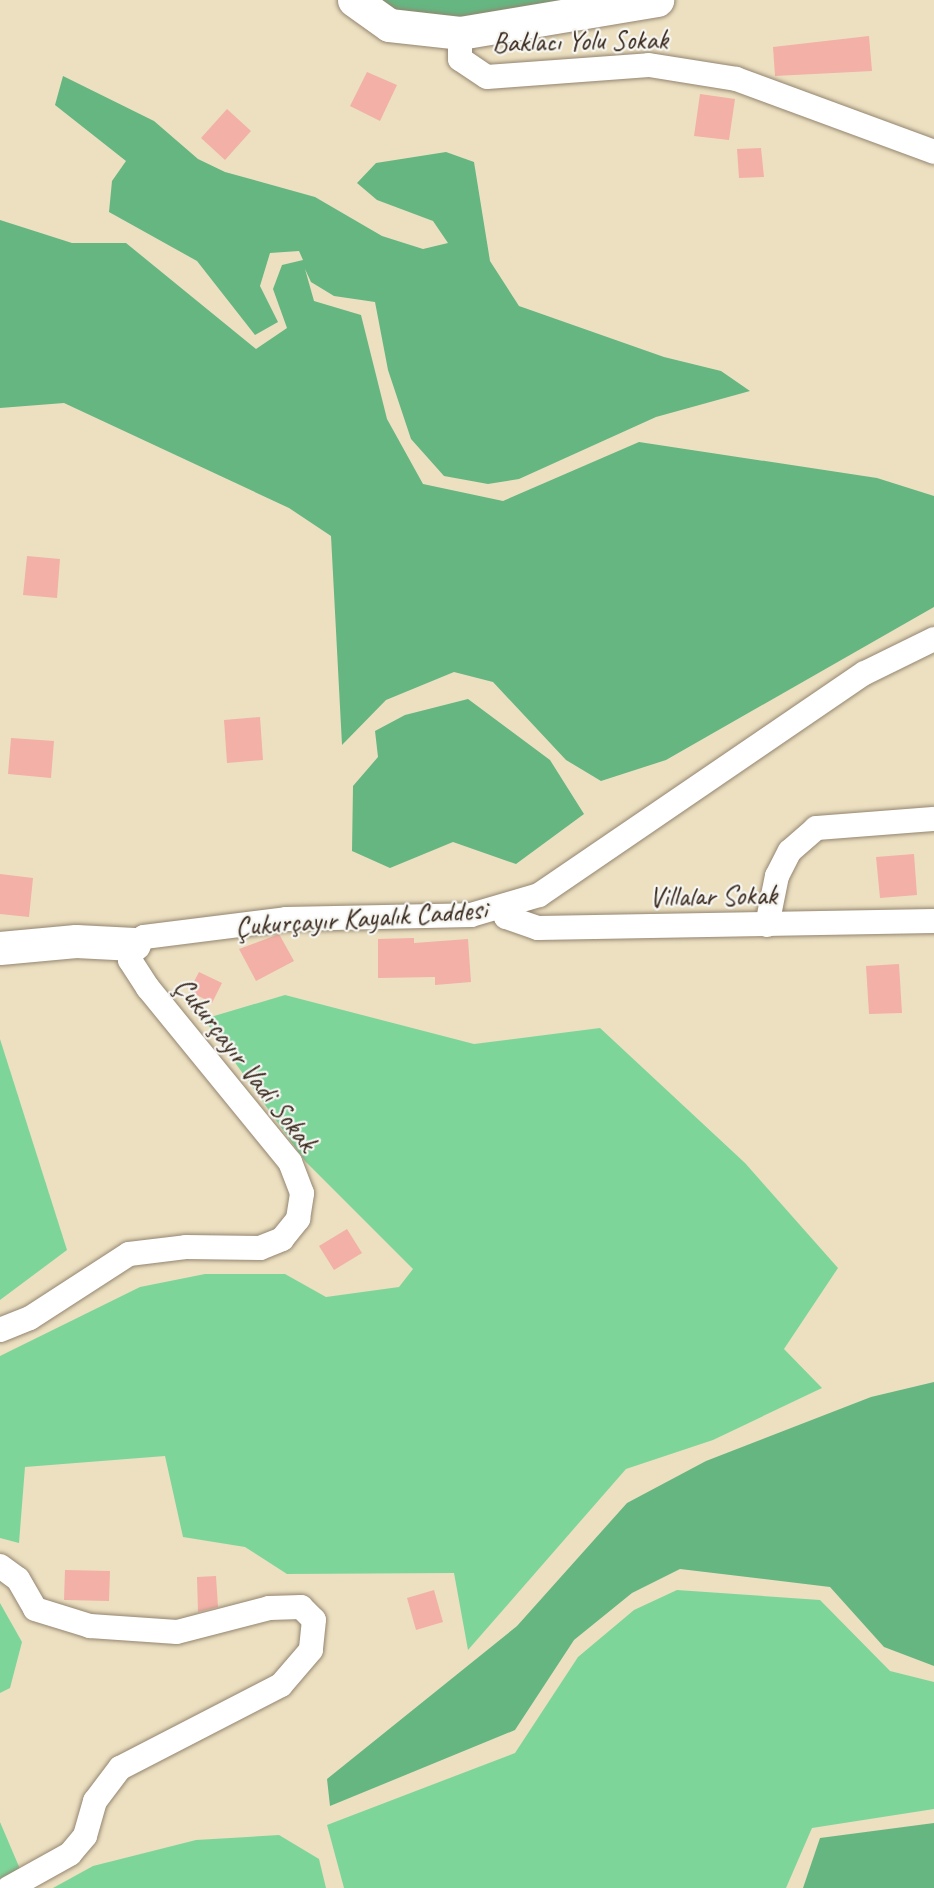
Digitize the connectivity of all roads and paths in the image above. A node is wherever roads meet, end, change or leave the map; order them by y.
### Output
1 (354, 0) edge
2 (657, 0) edge
3 (460, 33) junction
4 (934, 152) edge
5 (934, 639) edge
6 (934, 819) edge
7 (506, 906) junction
8 (934, 921) edge
9 (767, 926) junction
10 (134, 944) junction
11 (0, 948) edge
12 (0, 1330) edge
13 (0, 1566) edge
14 (9, 1888) edge

1 - 3 street
2 - 3 street
3 - 4 street, Baklacı Yolu Sokak
5 - 7 street, Çukurçayır Kayalık Caddesi
6 - 9 street
7 - 9 street, Villalar Sokak
7 - 10 street, Çukurçayır Kayalık Caddesi
8 - 9 street, Villalar Sokak
10 - 11 street, Çukurçayır Kayalık Caddesi
10 - 12 street, Çukurçayır Vadi Sokak
13 - 14 street

